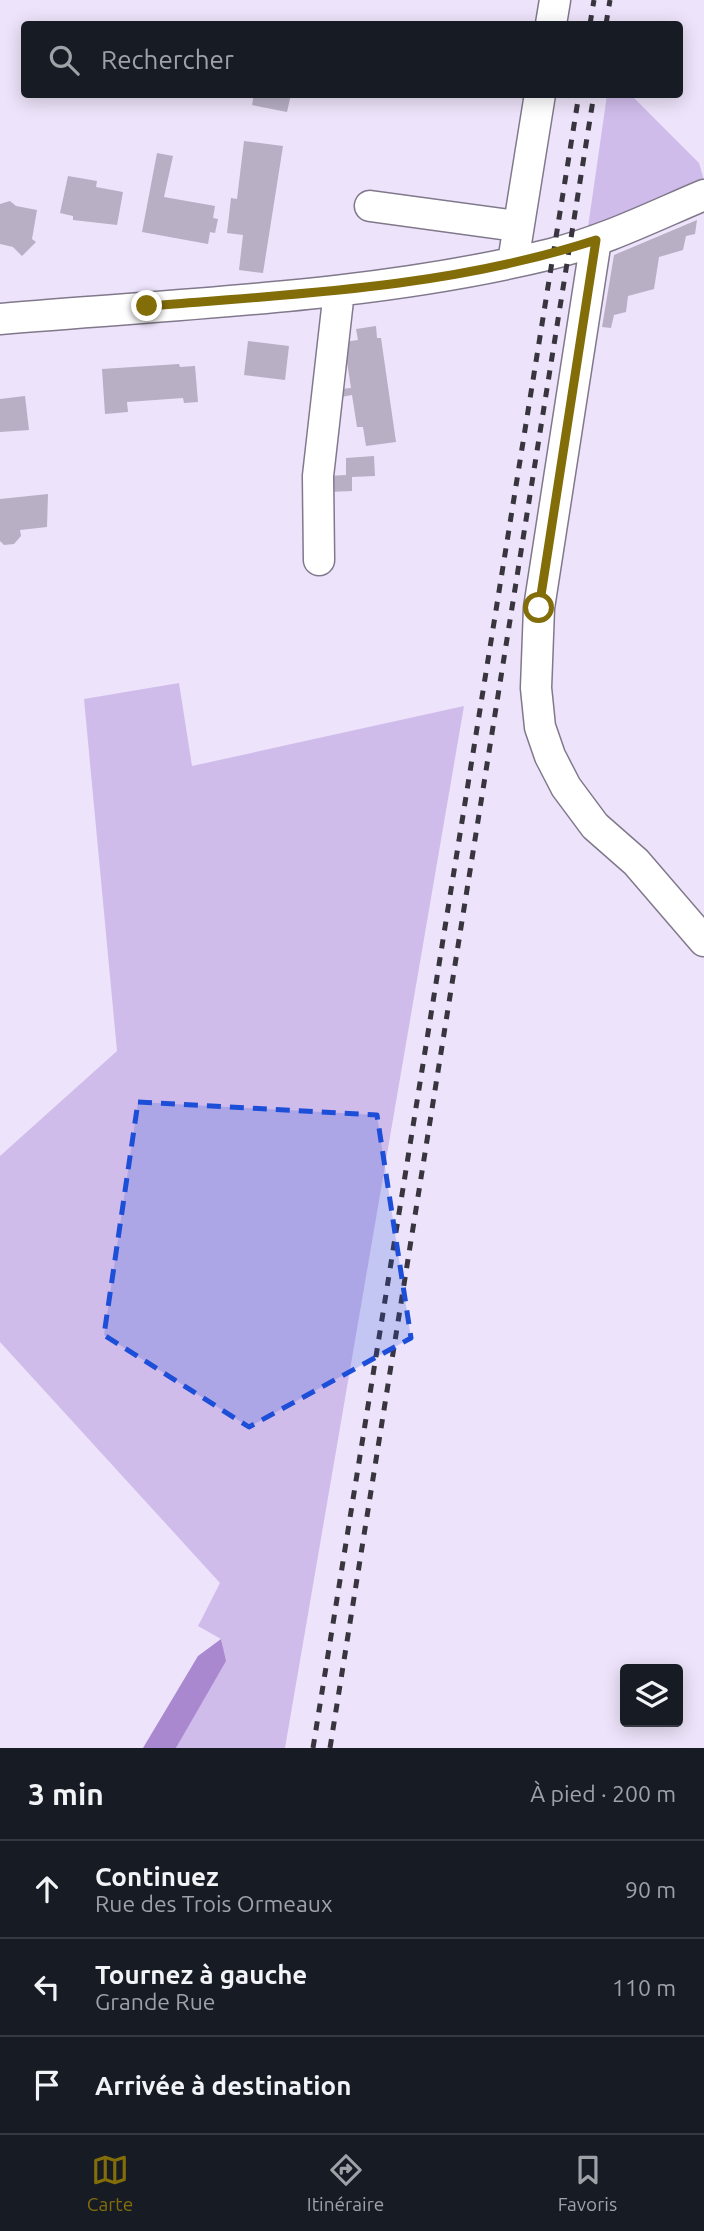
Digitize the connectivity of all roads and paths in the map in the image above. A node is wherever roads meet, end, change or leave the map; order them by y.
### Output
1 (555, 0) edge
2 (552, 21) edge
3 (539, 98) edge
4 (704, 195) edge
5 (370, 206) dead end
6 (517, 226) junction
7 (596, 240) junction
8 (513, 262) junction
9 (339, 291) junction
10 (0, 318) edge
11 (319, 560) dead end
12 (704, 941) edge

1 - 2 street
3 - 6 street
4 - 7 street
5 - 6 street
6 - 8 street
7 - 8 street
7 - 12 street
8 - 9 street
9 - 10 street
9 - 11 street

